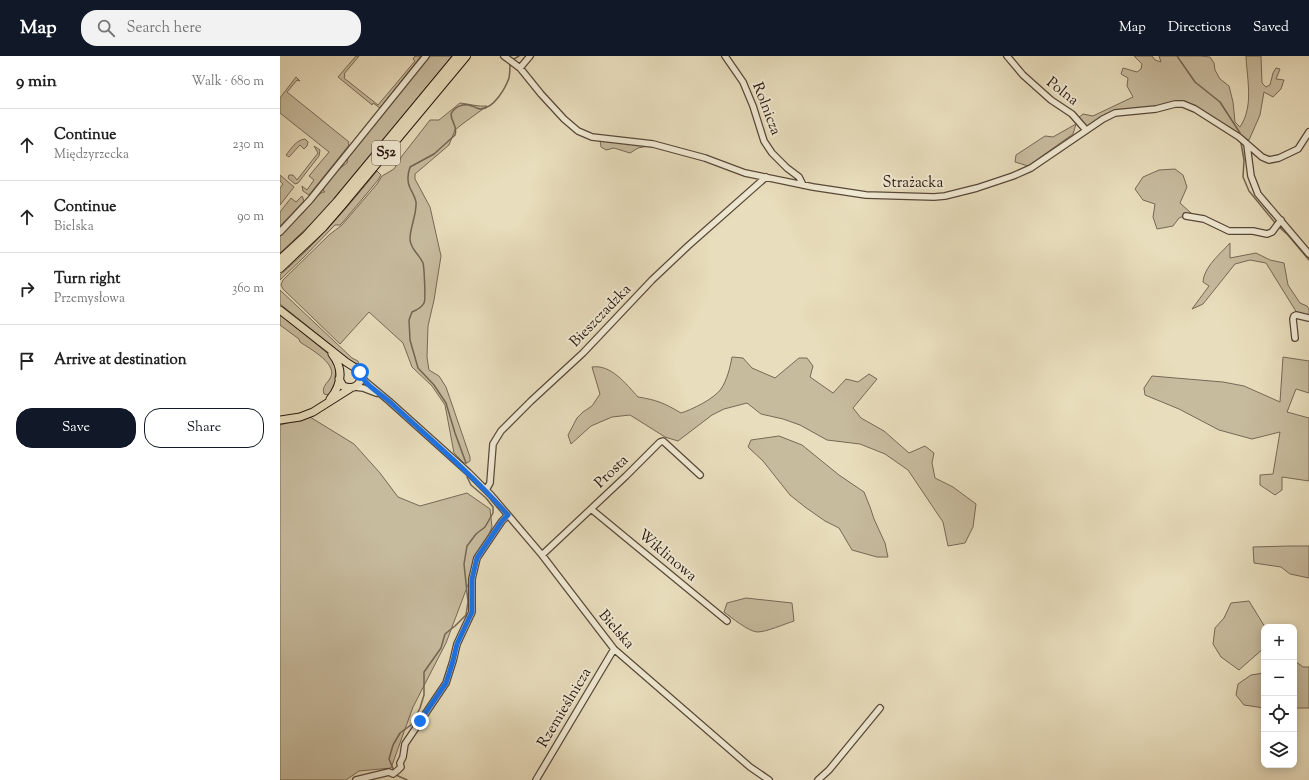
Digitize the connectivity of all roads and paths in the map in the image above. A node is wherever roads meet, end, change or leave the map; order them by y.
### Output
1 (426, 56) edge
2 (458, 56) edge
3 (466, 56) edge
4 (504, 56) edge
5 (530, 56) edge
6 (725, 56) edge
7 (1007, 56) edge
8 (520, 68) junction
9 (1086, 130) junction
10 (1309, 132) edge
11 (1248, 145) junction
12 (766, 177) junction
13 (802, 185) junction
14 (1186, 216) dead end
15 (1278, 224) junction
16 (280, 232) edge
17 (1309, 254) edge
18 (280, 260) edge
19 (280, 268) edge
20 (280, 310) edge
21 (1309, 318) edge
22 (1295, 338) dead end
23 (325, 346) junction
24 (353, 366) junction
25 (361, 375) junction
26 (339, 376) junction
27 (352, 388) junction
28 (385, 398) junction
29 (327, 404) junction
30 (280, 420) edge
31 (700, 475) dead end
32 (486, 490) junction
33 (591, 509) junction
34 (508, 515) junction
35 (542, 555) junction
36 (727, 622) dead end
37 (614, 649) junction
38 (880, 708) dead end
39 (400, 763) junction
40 (391, 773) junction
41 (356, 780) edge
42 (536, 780) edge
43 (769, 780) edge
44 (818, 780) edge

1 - 16 street
2 - 18 highway, S52
3 - 19 highway, S52
4 - 8 street, Strażacka
5 - 8 street
6 - 13 street, Rolnicza
7 - 9 street, Polna
8 - 12 street, Strażacka
9 - 11 street, Strażacka
9 - 13 street, Strażacka
10 - 11 street, Strażacka
11 - 15 street
12 - 13 street, Strażacka
12 - 32 street, Bieszczadzka
14 - 15 street
15 - 17 street
20 - 23 main road
21 - 22 street
23 - 24 main road
23 - 26 main road
24 - 25 main road
24 - 26 main road
25 - 27 main road
25 - 28 street
26 - 27 main road
26 - 29 main road
27 - 28 street
27 - 29 main road
28 - 32 street, Bielska
29 - 30 main road
31 - 33 street, Prosta
32 - 34 street, Bielska
33 - 35 street, Prosta
33 - 36 street, Wiklinowa
34 - 35 street, Bielska
34 - 39 street
35 - 37 street, Bielska
37 - 42 street, Rzemieślnicza
37 - 43 street, Bielska
38 - 44 street
39 - 40 street
39 - 40 street
40 - 41 street

